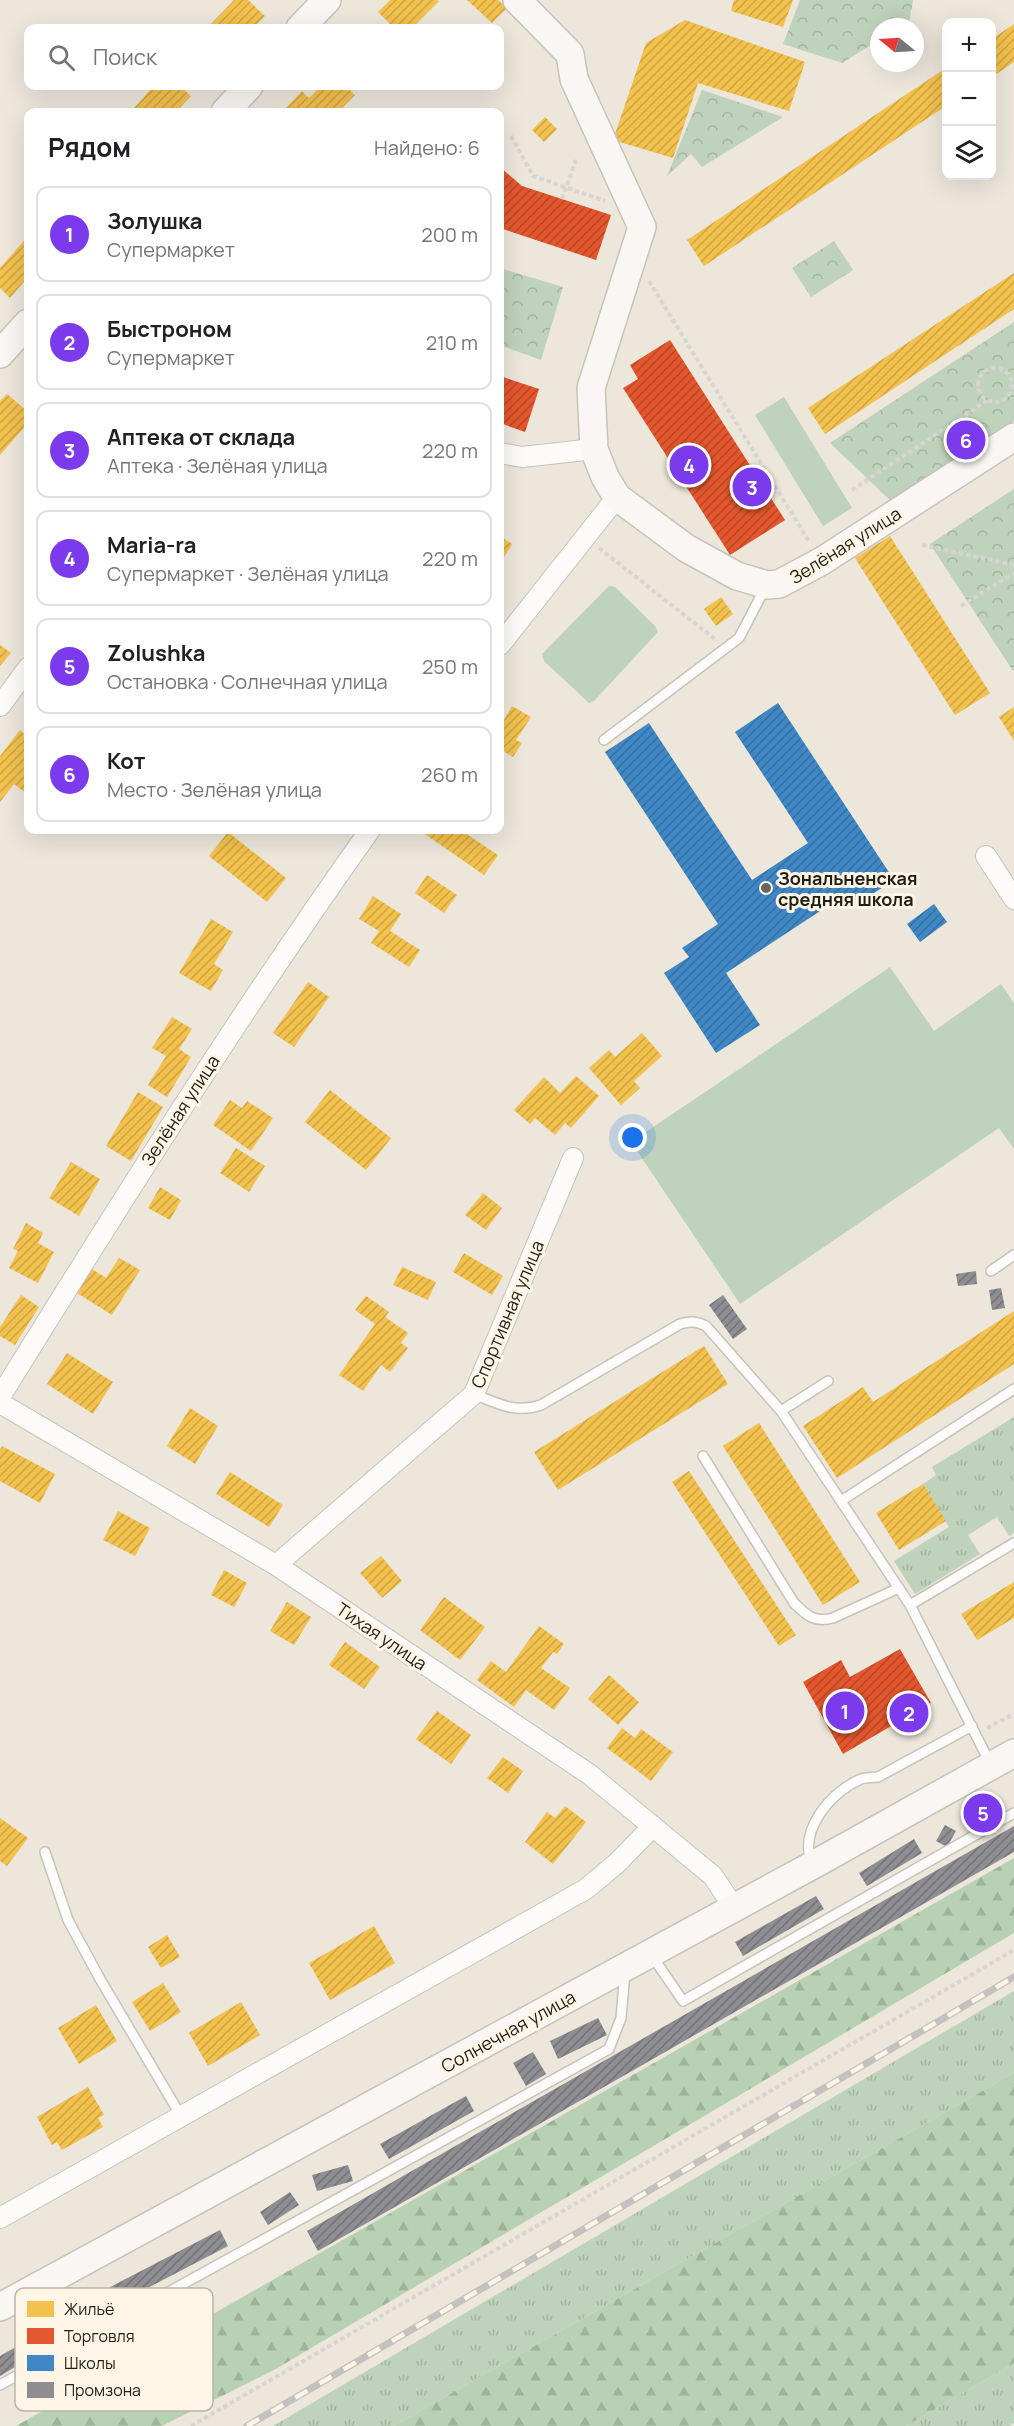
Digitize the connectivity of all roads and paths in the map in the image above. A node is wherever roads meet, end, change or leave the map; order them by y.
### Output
1 (517, 0) edge
2 (322, 1) edge
3 (303, 24) edge
4 (245, 90) edge
5 (229, 108) edge
6 (511, 135) dead end
7 (576, 160) dead end
8 (566, 187) junction
9 (562, 199) dead end
10 (635, 212) junction
11 (633, 255) junction
12 (24, 327) edge
13 (0, 354) edge
14 (1013, 382) edge
15 (988, 400) junction
16 (963, 416) junction
17 (944, 429) junction
18 (1014, 437) edge
19 (594, 449) junction
20 (504, 454) edge
21 (852, 490) dead end
22 (617, 497) junction
23 (584, 537) junction
24 (922, 545) dead end
25 (822, 561) junction
26 (1014, 565) edge
27 (1014, 573) edge
28 (767, 585) junction
29 (961, 606) dead end
30 (504, 640) edge
31 (726, 648) junction
32 (24, 673) edge
33 (0, 706) edge
34 (604, 740) dead end
35 (367, 834) edge
36 (986, 856) dead end
37 (1014, 899) edge
38 (573, 1158) dead end
39 (1014, 1255) edge
40 (991, 1271) dead end
41 (828, 1381) dead end
42 (1014, 1389) edge
43 (474, 1394) junction
44 (0, 1396) edge
45 (0, 1403) edge
46 (781, 1411) junction
47 (703, 1456) dead end
48 (841, 1501) junction
49 (1014, 1543) edge
50 (276, 1565) junction
51 (899, 1588) junction
52 (910, 1605) junction
53 (1014, 1714) edge
54 (974, 1730) junction
55 (1003, 1759) edge
56 (1014, 1813) edge
57 (653, 1826) junction
58 (45, 1852) dead end
59 (813, 1865) junction
60 (734, 1908) junction
61 (1014, 1950) edge
62 (651, 1954) junction
63 (626, 1967) junction
64 (181, 2116) junction
65 (0, 2218) edge
66 (35, 2288) edge
67 (176, 2288) edge
68 (15, 2299) edge
69 (0, 2307) edge
70 (15, 2377) edge
71 (0, 2385) edge
72 (191, 2426) edge

1 - 10 street
2 - 3 street
4 - 5 street
6 - 8 path
7 - 8 path
8 - 9 path
8 - 10 path
10 - 11 street
11 - 19 street
11 - 25 path
12 - 13 street
14 - 15 path
14 - 15 path
15 - 16 path
16 - 17 path
16 - 17 path
17 - 21 path
18 - 25 street, Зелёная улица
19 - 20 street
19 - 22 street
22 - 23 street
22 - 28 street, Зелёная улица
23 - 30 street
23 - 31 path
24 - 26 path
25 - 28 street, Зелёная улица
27 - 29 path
28 - 31 lane
31 - 34 lane
32 - 33 street
35 - 44 street, Зелёная улица
36 - 37 street
38 - 43 street, Спортивная улица
39 - 40 lane
41 - 46 lane
42 - 48 lane
43 - 46 lane
43 - 50 street, Спортивная улица
45 - 50 street, Тихая улица
46 - 48 lane
47 - 51 lane
48 - 51 lane
49 - 52 lane
50 - 57 street, Тихая улица
51 - 52 lane
52 - 54 lane
53 - 54 path
54 - 55 lane
54 - 59 lane
55 - 59 street, Солнечная улица
56 - 62 lane
57 - 60 street, Тихая улица
57 - 64 street
58 - 64 lane
59 - 60 street, Солнечная улица
60 - 62 street, Солнечная улица
61 - 72 path
62 - 63 street, Солнечная улица
63 - 66 street, Солнечная улица
63 - 67 lane
64 - 65 street
68 - 69 street, Солнечная улица
70 - 71 lane

